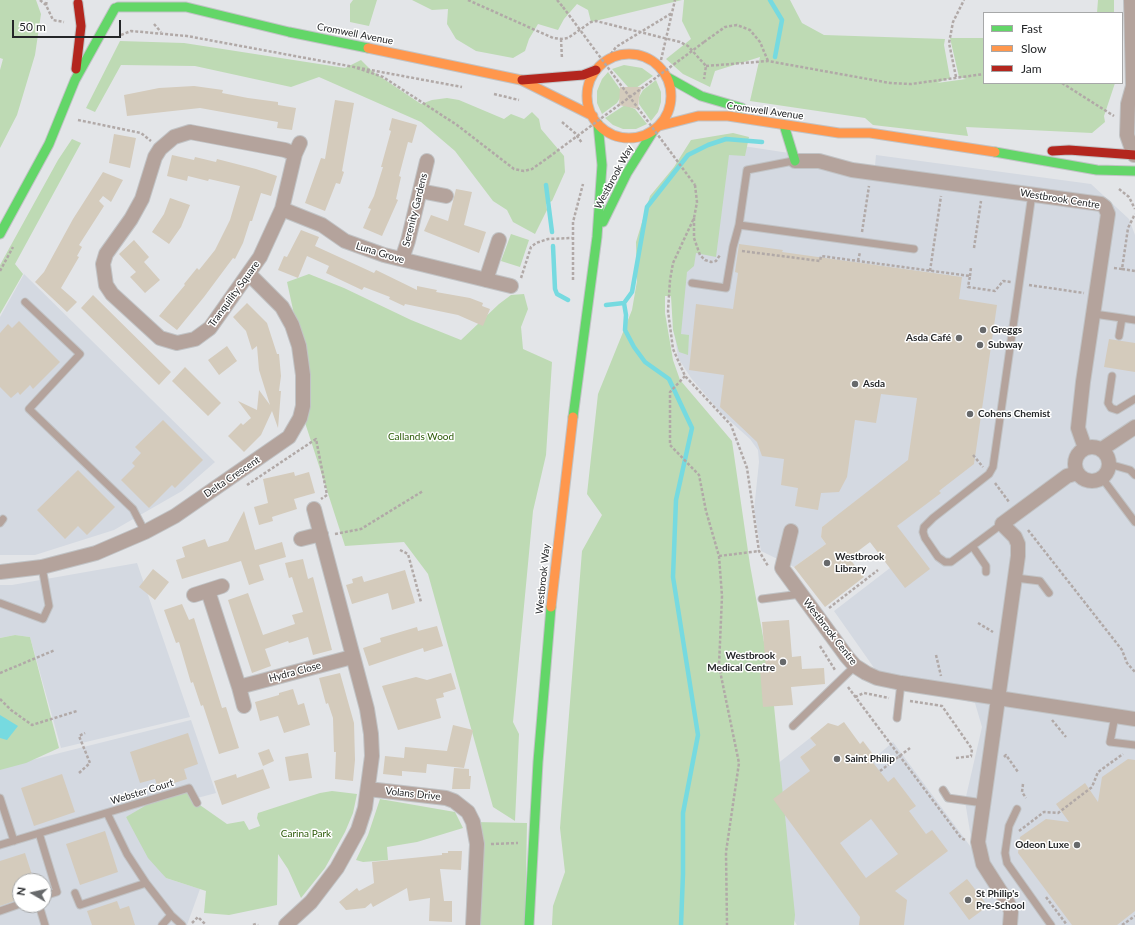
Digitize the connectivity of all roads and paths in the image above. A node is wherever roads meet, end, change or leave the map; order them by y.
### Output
1 (40, 0) edge
2 (47, 0) edge
3 (174, 0) edge
4 (468, 0) edge
5 (557, 0) edge
6 (676, 0) edge
7 (964, 0) edge
8 (1131, 0) edge
9 (76, 1) edge
10 (46, 5) junction
11 (119, 5) edge
12 (186, 6) junction
13 (88, 11) dead end
14 (672, 13) junction
15 (100, 14) dead end
16 (53, 20) dead end
17 (639, 32) junction
18 (117, 36) dead end
19 (665, 38) junction
20 (561, 40) junction
21 (562, 61) dead end
22 (605, 61) junction
23 (768, 61) junction
24 (349, 65) junction
25 (660, 66) junction
26 (706, 66) junction
27 (596, 70) junction
28 (983, 74) edge
29 (956, 77) junction
30 (667, 78) junction
31 (75, 80) junction
32 (521, 80) junction
33 (702, 84) dead end
34 (1064, 84) edge
35 (469, 88) dead end
36 (1134, 88) edge
37 (492, 93) dead end
38 (629, 97) junction
39 (526, 103) dead end
40 (749, 109) dead end
41 (803, 118) dead end
42 (1117, 118) dead end
43 (78, 119) dead end
44 (558, 120) dead end
45 (595, 120) junction
46 (784, 125) junction
47 (656, 128) junction
48 (870, 133) junction
49 (668, 144) dead end
50 (584, 148) dead end
51 (160, 149) junction
52 (662, 149) dead end
53 (1011, 154) junction
54 (1135, 155) edge
55 (427, 161) dead end
56 (795, 161) junction
57 (1135, 170) edge
58 (869, 181) dead end
59 (420, 191) junction
60 (941, 191) dead end
61 (1124, 192) dead end
62 (1032, 194) junction
63 (446, 196) dead end
64 (981, 197) dead end
65 (282, 209) junction
66 (1135, 210) edge
67 (1135, 214) edge
68 (694, 218) junction
69 (739, 226) junction
70 (862, 233) dead end
71 (0, 234) edge
72 (597, 237) junction
73 (572, 238) dead end
74 (499, 240) dead end
75 (974, 248) dead end
76 (914, 250) dead end
77 (741, 251) dead end
78 (860, 251) dead end
79 (719, 258) dead end
80 (402, 260) junction
81 (858, 261) junction
82 (1101, 266) junction
83 (971, 267) dead end
84 (1122, 269) junction
85 (930, 271) junction
86 (1135, 271) edge
87 (249, 274) junction
88 (970, 276) junction
89 (486, 280) junction
90 (1011, 282) dead end
91 (692, 283) dead end
92 (1029, 285) dead end
93 (511, 286) joint
94 (1084, 293) dead end
95 (25, 302) dead end
96 (1094, 314) junction
97 (1122, 318) junction
98 (1135, 320) edge
99 (1119, 336) dead end
100 (685, 376) junction
101 (1112, 376) dead end
102 (1135, 399) edge
103 (1135, 426) edge
104 (1085, 448) junction
105 (1102, 449) junction
106 (973, 455) dead end
107 (1109, 464) junction
108 (983, 467) dead end
109 (1077, 473) junction
110 (1135, 475) edge
111 (1102, 478) junction
112 (995, 483) dead end
113 (245, 487) dead end
114 (423, 491) dead end
115 (1012, 506) dead end
116 (314, 509) joint
117 (1135, 522) edge
118 (1002, 524) junction
119 (1026, 526) dead end
120 (791, 531) dead end
121 (145, 532) junction
122 (321, 534) junction
123 (301, 539) dead end
124 (973, 547) junction
125 (400, 550) dead end
126 (759, 551) junction
127 (719, 556) junction
128 (42, 567) junction
129 (771, 570) dead end
130 (878, 570) dead end
131 (0, 572) edge
132 (986, 572) dead end
133 (1016, 578) junction
134 (222, 586) dead end
135 (208, 591) junction
136 (1049, 592) dead end
137 (801, 594) junction
138 (194, 595) dead end
139 (762, 599) dead end
140 (421, 602) dead end
141 (0, 603) edge
142 (827, 610) dead end
143 (978, 622) dead end
144 (994, 632) dead end
145 (818, 644) dead end
146 (54, 650) dead end
147 (936, 655) dead end
148 (352, 656) junction
149 (855, 666) junction
150 (1135, 672) edge
151 (0, 673) edge
152 (942, 674) dead end
153 (842, 680) junction
154 (901, 683) junction
155 (239, 688) junction
156 (0, 698) edge
157 (998, 698) junction
158 (937, 699) dead end
159 (244, 706) dead end
160 (77, 711) dead end
161 (1115, 716) junction
162 (897, 718) dead end
163 (1055, 718) dead end
164 (1135, 719) edge
165 (793, 726) dead end
166 (85, 732) dead end
167 (1066, 737) dead end
168 (1135, 745) edge
169 (910, 748) dead end
170 (1129, 754) dead end
171 (1006, 755) dead end
172 (900, 756) junction
173 (971, 756) junction
174 (976, 757) dead end
175 (956, 758) dead end
176 (880, 771) dead end
177 (1018, 772) dead end
178 (79, 773) dead end
179 (1023, 784) dead end
180 (368, 789) junction
181 (942, 790) dead end
182 (0, 798) edge
183 (1026, 798) dead end
184 (197, 803) dead end
185 (983, 803) junction
186 (1017, 809) dead end
187 (107, 813) junction
188 (39, 833) junction
189 (1016, 833) dead end
190 (14, 841) junction
191 (969, 842) dead end
192 (518, 843) dead end
193 (476, 844) junction
194 (0, 845) edge
195 (51, 873) edge
196 (52, 876) edge
197 (146, 883) junction
198 (75, 893) dead end
199 (52, 894) edge
200 (1045, 896) dead end
201 (12, 907) edge
202 (0, 911) edge
203 (41, 913) edge
204 (170, 915) junction
205 (1135, 916) edge
206 (45, 925) edge
207 (162, 925) edge
208 (182, 925) edge
209 (189, 925) edge
210 (206, 925) edge
211 (253, 925) edge
212 (258, 925) edge
213 (286, 925) edge
214 (473, 925) edge
215 (529, 925) edge
216 (727, 925) edge
217 (1010, 925) edge
218 (1051, 925) edge
219 (1067, 925) edge
220 (1122, 925) edge

1 - 10 path
2 - 10 path
3 - 12 main road, Cromwell Avenue
4 - 20 path
5 - 38 path, bridge
6 - 14 path
7 - 29 path
8 - 36 street
9 - 13 main road
9 - 31 main road
10 - 16 path
11 - 12 main road, Cromwell Avenue
11 - 15 main road
11 - 31 main road
12 - 32 main road, Cromwell Avenue
14 - 17 path
14 - 19 path
17 - 19 path
17 - 20 path
17 - 22 path
18 - 24 path
19 - 25 path
19 - 26 path
20 - 21 path
22 - 25 main road
22 - 27 main road
23 - 26 path
23 - 29 path
23 - 38 path, bridge
24 - 35 path
24 - 38 path, bridge
25 - 30 main road
26 - 33 path
27 - 32 main road, Cromwell Avenue
27 - 45 main road
28 - 29 path
30 - 40 main road, Cromwell Avenue
30 - 47 main road
31 - 71 main road
32 - 45 main road, Cromwell Avenue
34 - 42 path
36 - 54 street
37 - 39 path
38 - 68 path, bridge
41 - 48 main road, Cromwell Avenue
43 - 51 path
44 - 50 path
45 - 47 main road
45 - 72 main road, Westbrook Way
46 - 47 main road, Cromwell Avenue
46 - 48 main road, Cromwell Avenue
46 - 56 main road
47 - 72 main road, Westbrook Way
48 - 53 main road, Cromwell Avenue
49 - 52 path
51 - 65 street, Tranquility Square
51 - 87 street, Tranquility Square
53 - 54 main road, Cromwell Avenue
53 - 57 main road, Cromwell Avenue
55 - 59 street, Serenity Gardens
56 - 62 street, Westbrook Centre
56 - 69 lane
58 - 70 path
59 - 63 street
59 - 80 street, Serenity Gardens
60 - 85 path
61 - 66 path
62 - 82 street, Westbrook Centre
62 - 124 lane
64 - 75 path
65 - 80 street, Luna Grove
65 - 87 street, Tranquility Square
67 - 84 path
68 - 79 path
68 - 100 path
69 - 76 lane
69 - 91 lane
72 - 215 main road, Westbrook Way
73 - 93 path
74 - 89 street
77 - 81 path
78 - 81 path
80 - 89 street, Luna Grove
81 - 85 path
82 - 84 path
82 - 96 street, Westbrook Centre
83 - 88 path
84 - 86 path
85 - 88 path
87 - 121 street, Delta Crescent
88 - 90 path
89 - 93 street, Luna Grove
92 - 94 path
95 - 121 lane
96 - 97 lane
96 - 104 street, Westbrook Centre
97 - 98 lane
97 - 99 lane
100 - 126 path
100 - 127 path
101 - 102 lane
103 - 105 street
104 - 105 street
104 - 109 street
105 - 107 street
106 - 108 path
107 - 110 lane
107 - 111 street
109 - 111 street
109 - 118 street
111 - 117 lane
112 - 115 path
113 - 116 path
114 - 122 path
116 - 122 street
118 - 124 lane
118 - 133 street
119 - 150 path
120 - 137 street, Westbrook Centre
121 - 128 street, Delta Crescent
122 - 123 street
122 - 148 street
124 - 132 lane
125 - 140 path
126 - 127 path
126 - 129 path
127 - 216 path
128 - 131 street, Delta Crescent
128 - 141 lane
130 - 142 path, Westbrook Centre
133 - 136 lane
133 - 157 street
134 - 135 street
135 - 138 street
135 - 155 street
137 - 139 lane
137 - 149 street, Westbrook Centre
143 - 144 path
145 - 153 path
146 - 151 path
147 - 152 path
148 - 155 street, Hydra Close
148 - 180 street
149 - 153 lane
149 - 154 street, Westbrook Centre
153 - 165 lane
153 - 172 path
154 - 157 street, Westbrook Centre
154 - 162 lane
155 - 159 street
156 - 160 path
157 - 161 street, Westbrook Centre
157 - 185 street
158 - 173 path
161 - 164 street, Westbrook Centre
161 - 168 lane
163 - 167 path
166 - 178 path
169 - 172 path
170 - 189 path
171 - 177 path
172 - 176 path
172 - 191 path
173 - 174 path
173 - 175 path
179 - 183 path
180 - 193 street, Volans Drive
180 - 213 street
181 - 185 lane
182 - 190 lane
184 - 187 lane, Webster Court
185 - 217 street
186 - 218 lane
187 - 188 lane, Webster Court
187 - 197 lane, Webster Court
188 - 190 lane, Webster Court
188 - 195 lane
190 - 194 lane, Webster Court
192 - 193 path
193 - 214 street, Volans Drive
196 - 199 lane
197 - 198 lane
197 - 204 lane, Webster Court
200 - 219 path
201 - 202 lane
203 - 206 lane
204 - 207 lane
204 - 208 lane, Webster Court
205 - 220 path
209 - 210 path
211 - 212 path

